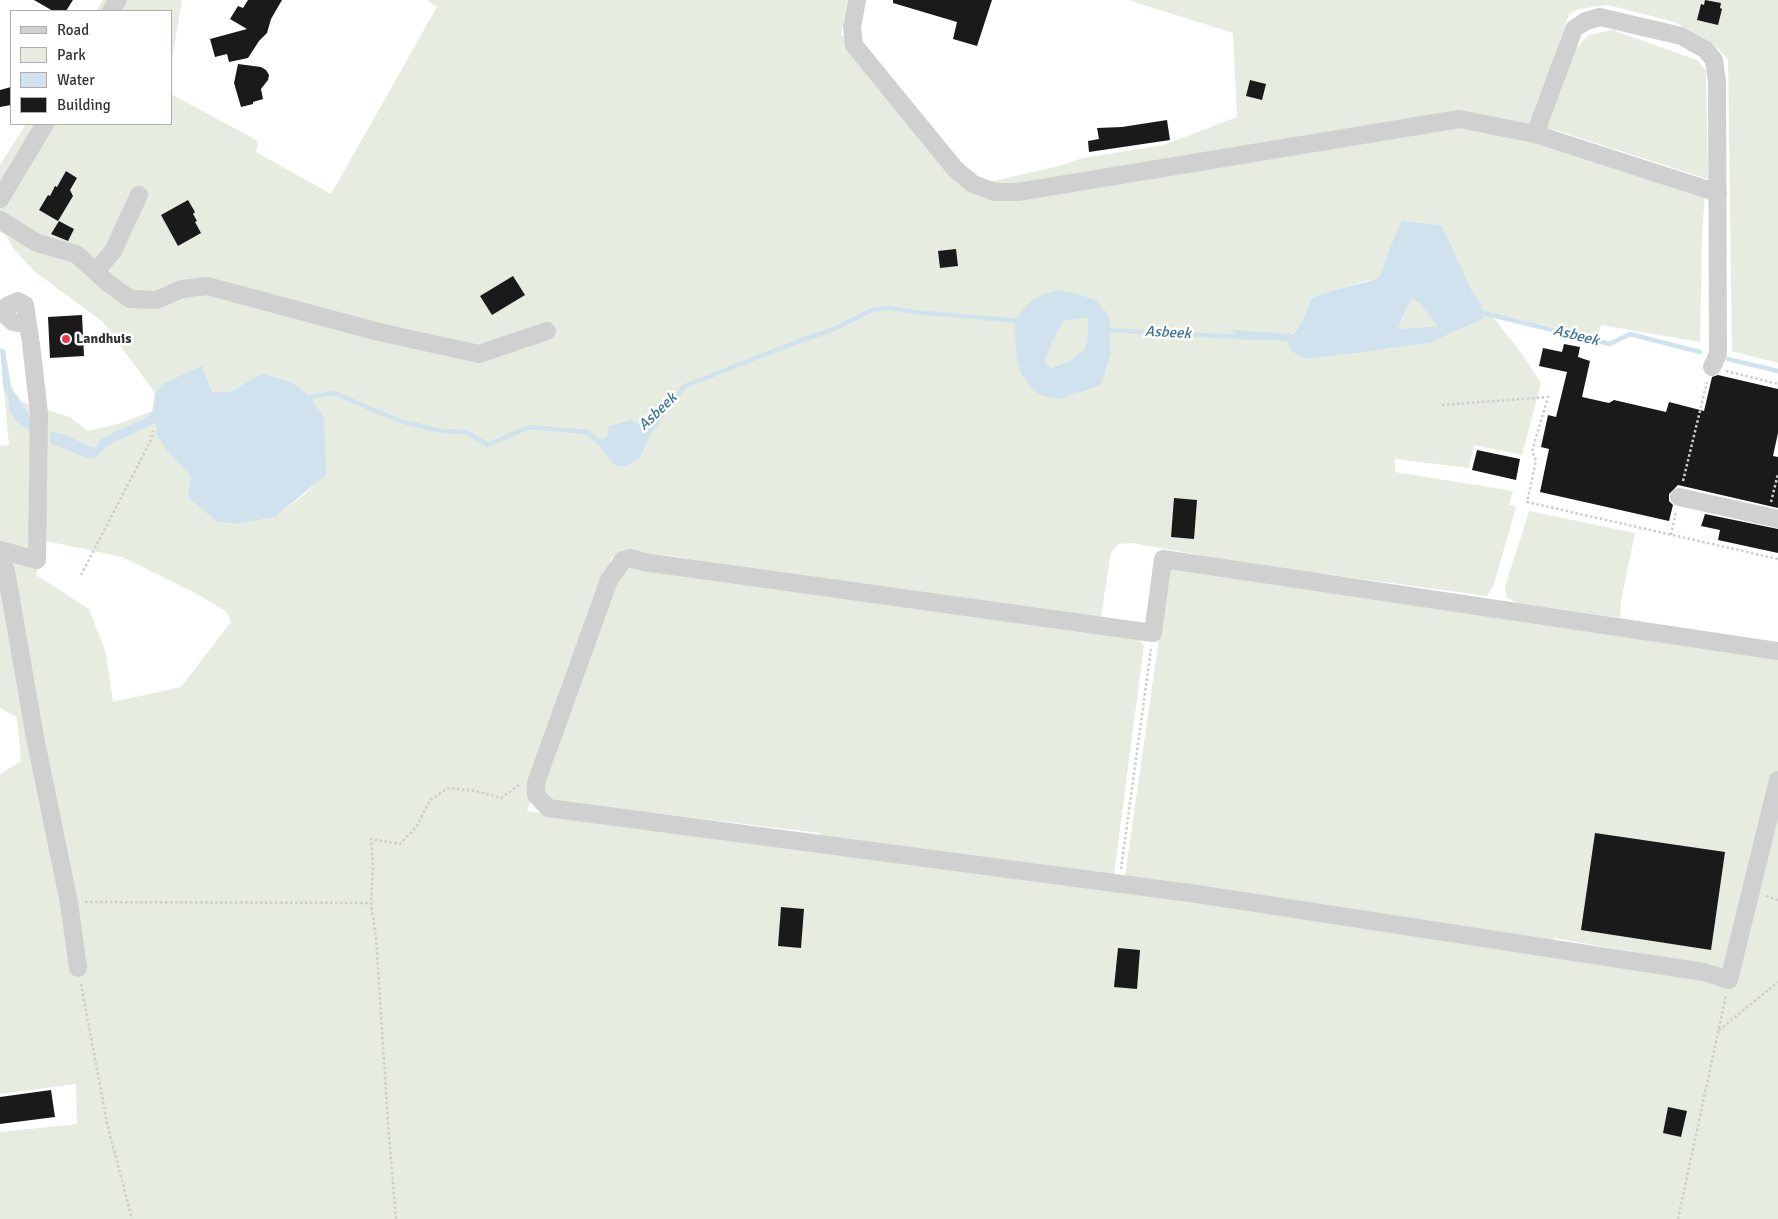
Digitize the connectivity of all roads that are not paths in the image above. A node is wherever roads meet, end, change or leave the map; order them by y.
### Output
1 (858, 0) edge
2 (43, 125) edge
3 (1535, 134) junction
4 (1718, 193) junction
5 (139, 195) dead end
6 (0, 199) edge
7 (0, 220) edge
8 (96, 271) junction
9 (547, 331) dead end
10 (30, 335) dead end
11 (1712, 367) road end
12 (1680, 497) road end
13 (1772, 518) edge
14 (0, 550) edge
15 (0, 558) edge
16 (1778, 651) edge
17 (1778, 780) edge
18 (78, 968) road end

1 - 3 street
2 - 6 street
3 - 4 street
3 - 4 street
4 - 11 street
5 - 8 street
7 - 8 street
8 - 9 street
10 - 14 street
12 - 13 street
15 - 18 street
16 - 17 street

